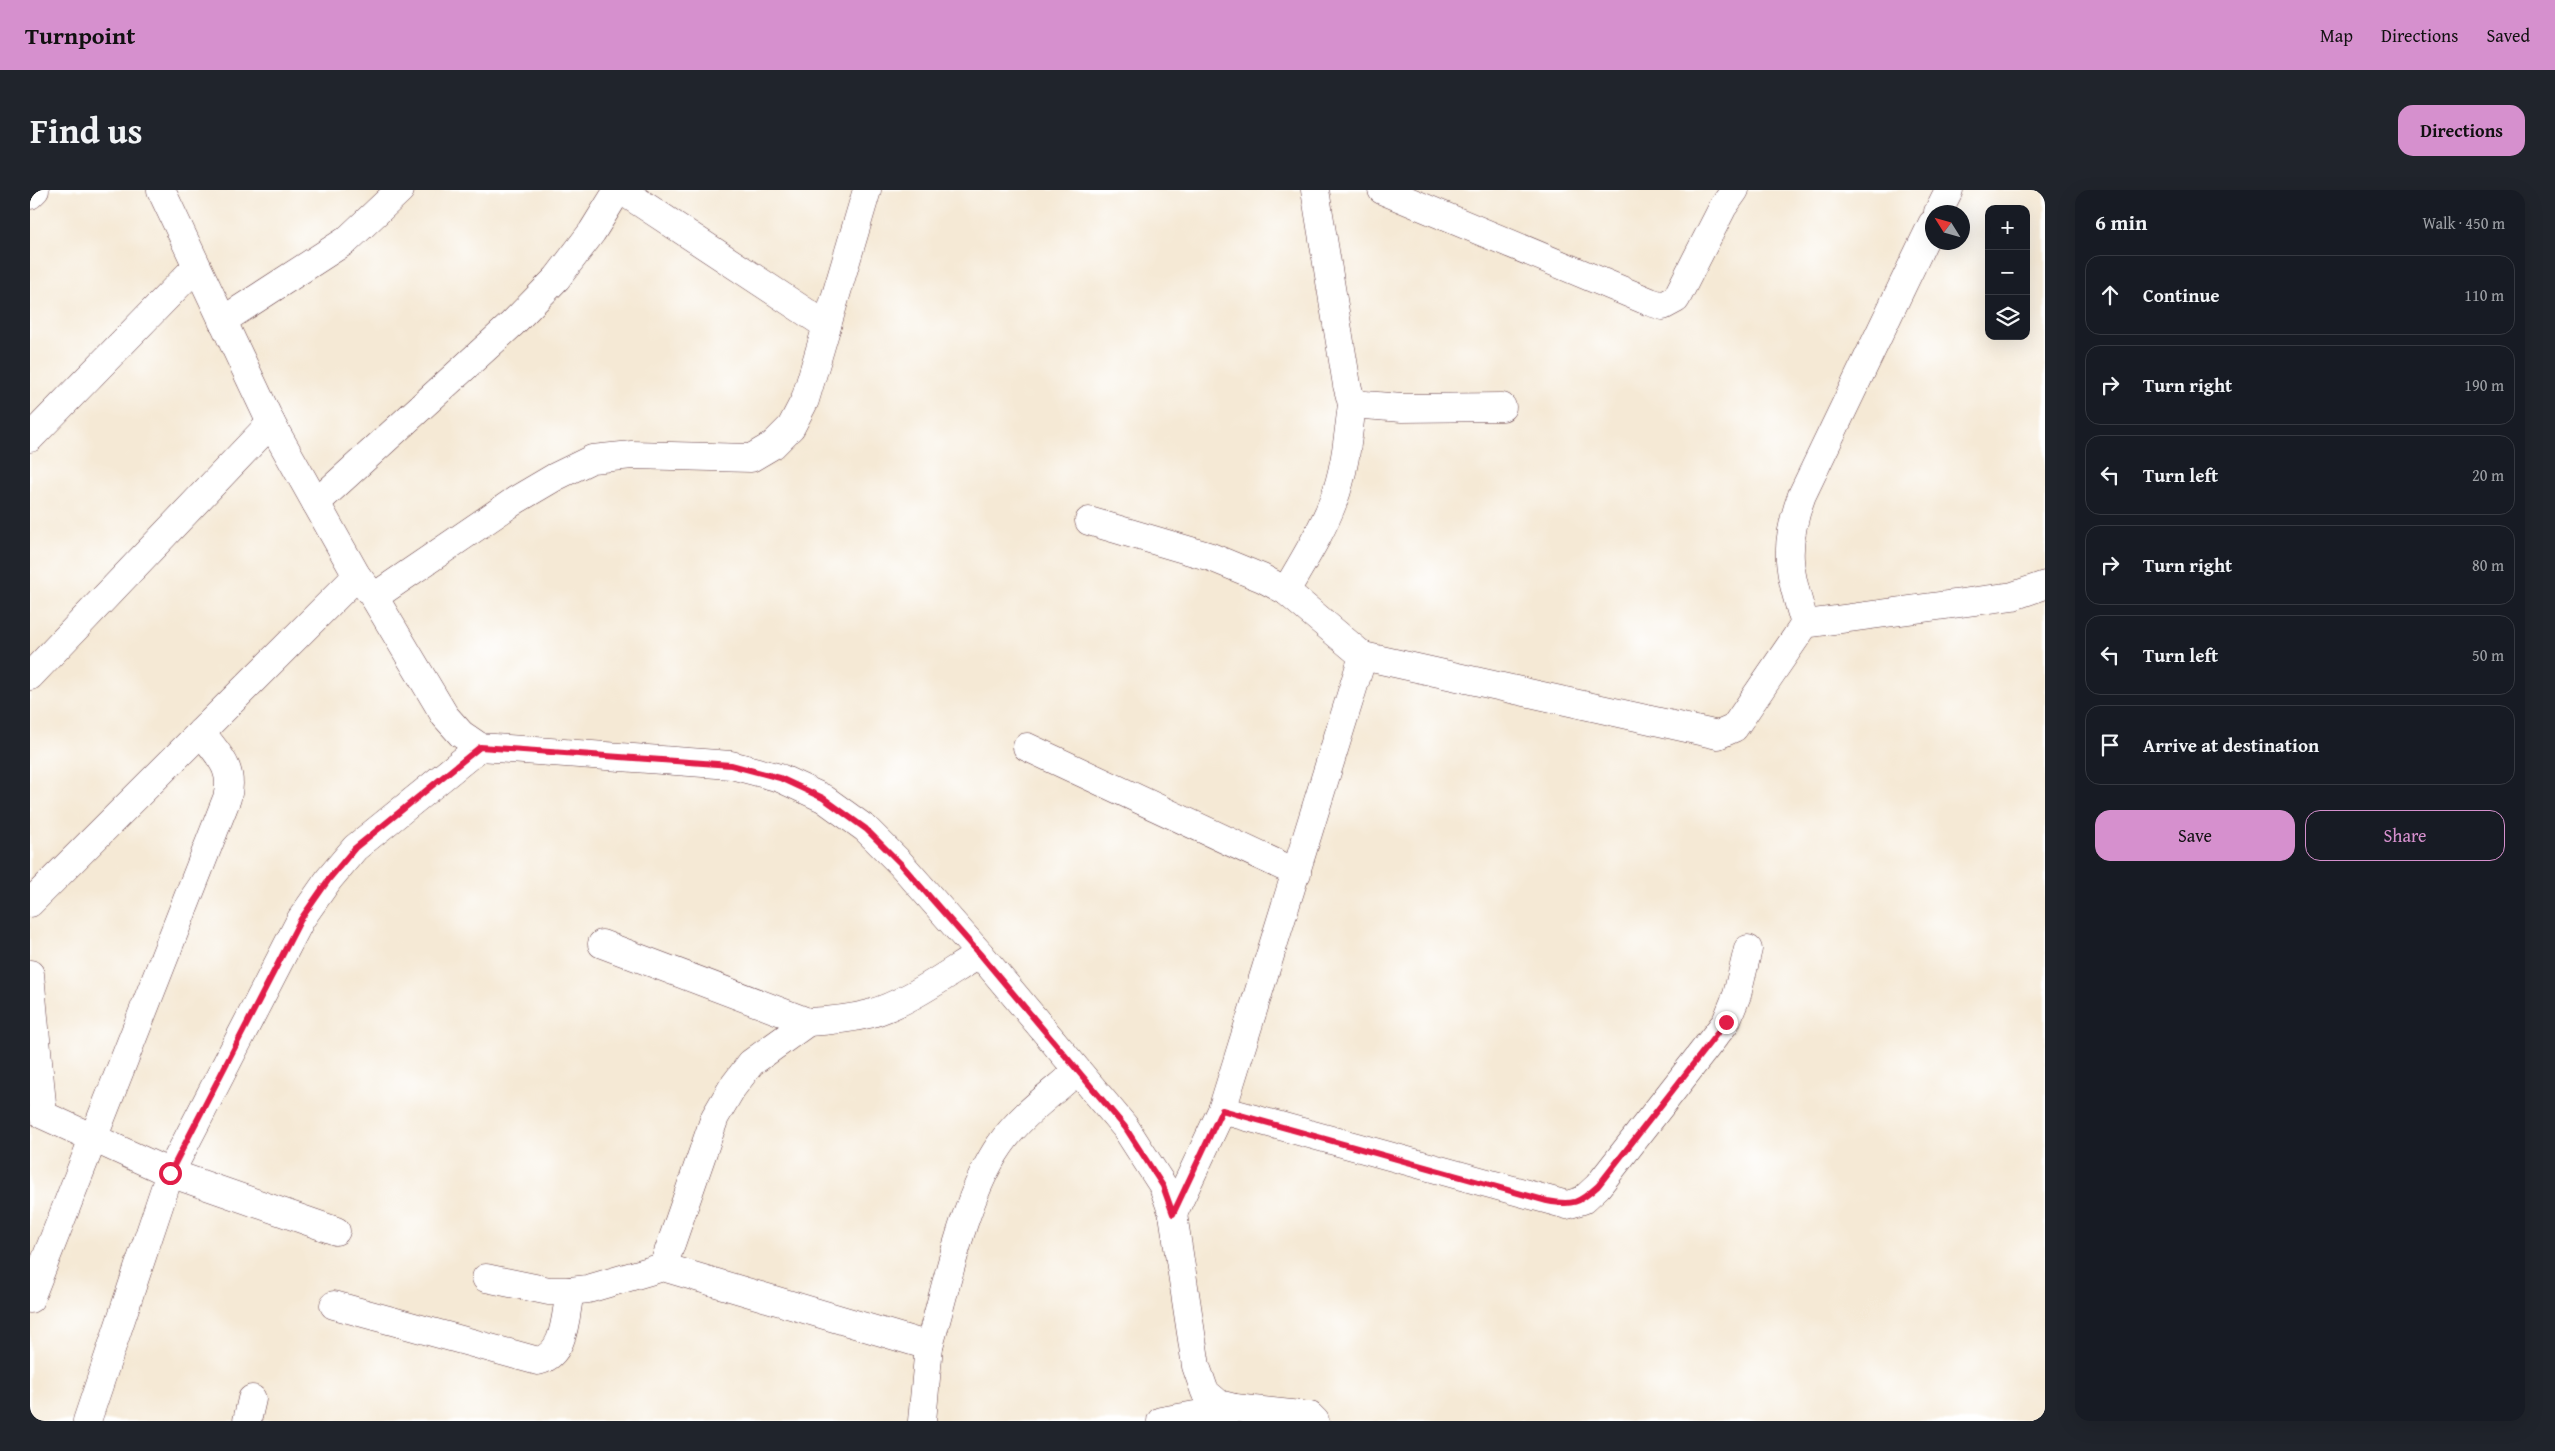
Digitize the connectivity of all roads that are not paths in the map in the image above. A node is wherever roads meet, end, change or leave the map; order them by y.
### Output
1 (35, 190) edge
2 (162, 190) edge
3 (400, 190) edge
4 (620, 190) edge
5 (866, 190) edge
6 (1316, 190) edge
7 (1382, 190) edge
8 (1735, 190) edge
9 (1949, 190) edge
10 (30, 195) edge
11 (1942, 205) edge
12 (1925, 239) edge
13 (196, 267) junction
14 (222, 321) junction
15 (827, 326) junction
16 (1352, 404) junction
17 (1502, 407) dead end
18 (270, 423) junction
19 (30, 438) edge
20 (316, 503) junction
21 (1089, 521) dead end
22 (2045, 585) edge
23 (365, 587) junction
24 (1286, 591) junction
25 (1805, 624) junction
26 (1363, 656) junction
27 (30, 676) edge
28 (201, 732) junction
29 (480, 747) junction
30 (1027, 747) dead end
31 (1297, 873) junction
32 (30, 903) edge
33 (602, 944) dead end
34 (1748, 949) dead end
35 (980, 954) junction
36 (30, 974) edge
37 (808, 1022) junction
38 (1077, 1071) junction
39 (1222, 1110) junction
40 (36, 1114) edge
41 (92, 1137) junction
42 (170, 1173) junction
43 (1173, 1214) junction
44 (336, 1231) dead end
45 (662, 1267) junction
46 (486, 1278) dead end
47 (570, 1291) junction
48 (30, 1299) edge
49 (334, 1305) dead end
50 (929, 1346) junction
51 (1235, 1408) junction
52 (87, 1421) edge
53 (922, 1421) edge
54 (1161, 1421) edge
55 (1316, 1421) edge

1 - 10 street
2 - 13 street
3 - 14 street
4 - 15 street
4 - 20 street
5 - 15 street
6 - 16 street
7 - 8 street
9 - 11 street
12 - 25 street
13 - 14 street
13 - 19 street
14 - 18 street
15 - 23 street
16 - 17 street
16 - 24 street
18 - 20 street
18 - 27 street
20 - 23 street
21 - 24 street
22 - 25 street
23 - 28 street
23 - 29 street
24 - 26 street
25 - 26 street
26 - 31 street
28 - 32 street
28 - 41 street
29 - 35 street
29 - 42 street
30 - 31 street
31 - 39 street
33 - 37 street
34 - 39 street
35 - 37 street
35 - 38 street
36 - 40 street
37 - 45 street
38 - 43 street
38 - 50 street
39 - 43 street
40 - 41 street
41 - 42 street
41 - 48 street
42 - 44 street
42 - 52 street
43 - 51 street
45 - 47 street
45 - 50 street
46 - 47 street
47 - 49 street
50 - 53 street
51 - 54 street
51 - 55 street

